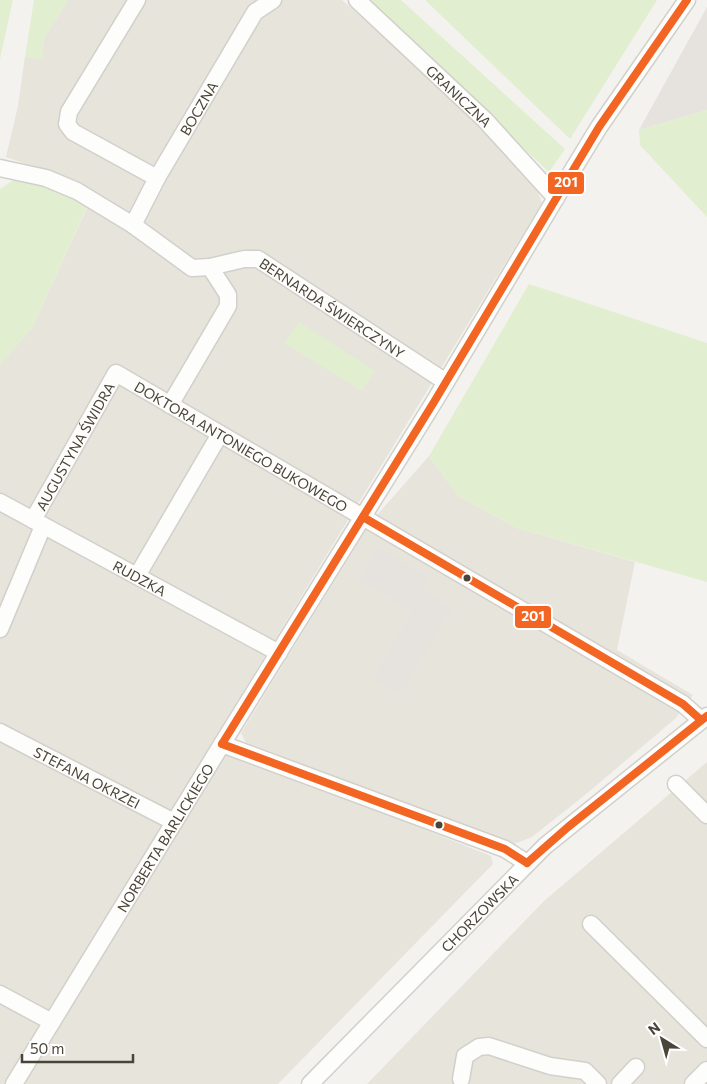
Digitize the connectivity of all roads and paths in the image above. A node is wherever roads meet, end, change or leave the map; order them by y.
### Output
1 (138, 0) edge
2 (273, 0) edge
3 (356, 0) edge
4 (687, 0) edge
5 (0, 168) edge
6 (157, 178) junction
7 (556, 198) junction
8 (133, 225) junction
9 (210, 267) junction
10 (116, 373) joint
11 (446, 382) junction
12 (170, 405) junction
13 (220, 434) junction
14 (0, 502) edge
15 (362, 517) junction
16 (38, 523) junction
17 (137, 576) junction
18 (0, 629) edge
19 (278, 653) junction
20 (704, 718) edge
21 (0, 732) edge
22 (222, 744) junction
23 (676, 784) dead end
24 (707, 815) edge
25 (174, 822) junction
26 (527, 863) junction
27 (591, 924) dead end
28 (0, 994) edge
29 (52, 1022) junction
30 (707, 1039) edge
31 (707, 1070) edge
32 (461, 1079) dead end
33 (14, 1084) edge
34 (310, 1084) edge
35 (598, 1084) edge
36 (693, 1084) edge

1 - 6 street
2 - 6 street, BOCZNA
3 - 7 street, GRANICZNA
4 - 7 street, NORBERTA BARLICKIEGO
5 - 8 street, BERNARDA ŚWIERCZYNY
6 - 8 street, BOCZNA
7 - 11 street, NORBERTA BARLICKIEGO
8 - 9 street, BERNARDA ŚWIERCZYNY
9 - 11 street, BERNARDA ŚWIERCZYNY
9 - 12 street
10 - 12 street, DOKTORA ANTONIEGO BUKOWEGO
10 - 16 street, AUGUSTYNA ŚWIDRA
11 - 15 street, NORBERTA BARLICKIEGO
12 - 13 street, DOKTORA ANTONIEGO BUKOWEGO
13 - 15 street, DOKTORA ANTONIEGO BUKOWEGO
13 - 17 street
14 - 16 street, RUDZKA
15 - 19 street, NORBERTA BARLICKIEGO
15 - 20 street, DOKTORA ANTONIEGO BUKOWEGO
16 - 17 street, RUDZKA
16 - 18 street, AUGUSTYNA ŚWIDRA
17 - 19 street, RUDZKA
19 - 22 street, NORBERTA BARLICKIEGO
20 - 26 street, CHORZOWSKA
21 - 25 street, STEFANA OKRZEI
22 - 25 street, NORBERTA BARLICKIEGO
22 - 26 street
23 - 24 street
25 - 29 street, NORBERTA BARLICKIEGO
26 - 34 street, CHORZOWSKA
27 - 30 street
28 - 29 street
29 - 33 street, NORBERTA BARLICKIEGO
31 - 36 street
32 - 35 street

